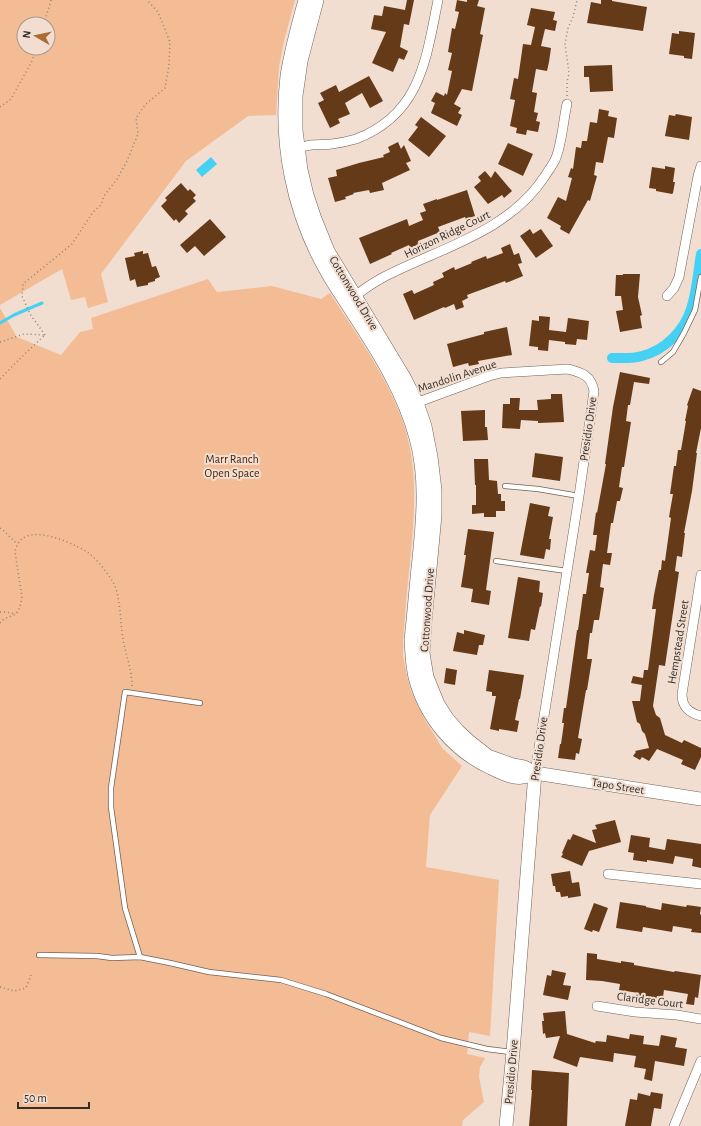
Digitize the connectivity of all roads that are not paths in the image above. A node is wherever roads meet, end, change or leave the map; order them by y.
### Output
1 (305, 0) edge
2 (317, 0) edge
3 (438, 0) edge
4 (566, 104) road end
5 (293, 149) junction
6 (701, 166) edge
7 (701, 277) edge
8 (667, 296) dead end
9 (351, 299) junction
10 (661, 362) dead end
11 (588, 377) joint
12 (411, 405) junction
13 (505, 486) dead end
14 (579, 496) junction
15 (496, 561) dead end
16 (567, 571) junction
17 (701, 575) edge
18 (699, 601) edge
19 (200, 703) dead end
20 (701, 716) edge
21 (535, 773) junction
22 (701, 799) edge
23 (608, 874) dead end
24 (701, 884) edge
25 (39, 955) dead end
26 (140, 957) junction
27 (596, 1006) dead end
28 (701, 1019) edge
29 (513, 1052) junction
30 (701, 1061) edge
31 (506, 1126) edge
32 (674, 1126) edge

1 - 5 street, Cottonwood Drive
2 - 5 street, Cottonwood Drive
3 - 5 street
4 - 9 street, Horizon Ridge Court
5 - 9 street, Cottonwood Drive
6 - 8 street
7 - 10 lane
9 - 12 street, Cottonwood Drive
11 - 12 street, Mandolin Avenue
11 - 14 street, Presidio Drive
12 - 21 street, Cottonwood Drive
13 - 14 lane
14 - 16 street, Presidio Drive
15 - 16 lane
16 - 21 street, Presidio Drive
17 - 18 street, Hempstead Street
18 - 20 street, Hempstead Street
19 - 26 lane
21 - 22 street, Tapo Street
21 - 29 street, Presidio Drive
23 - 24 street
25 - 26 lane
26 - 29 lane
27 - 28 street, Claridge Court
29 - 31 street, Presidio Drive
30 - 32 street

